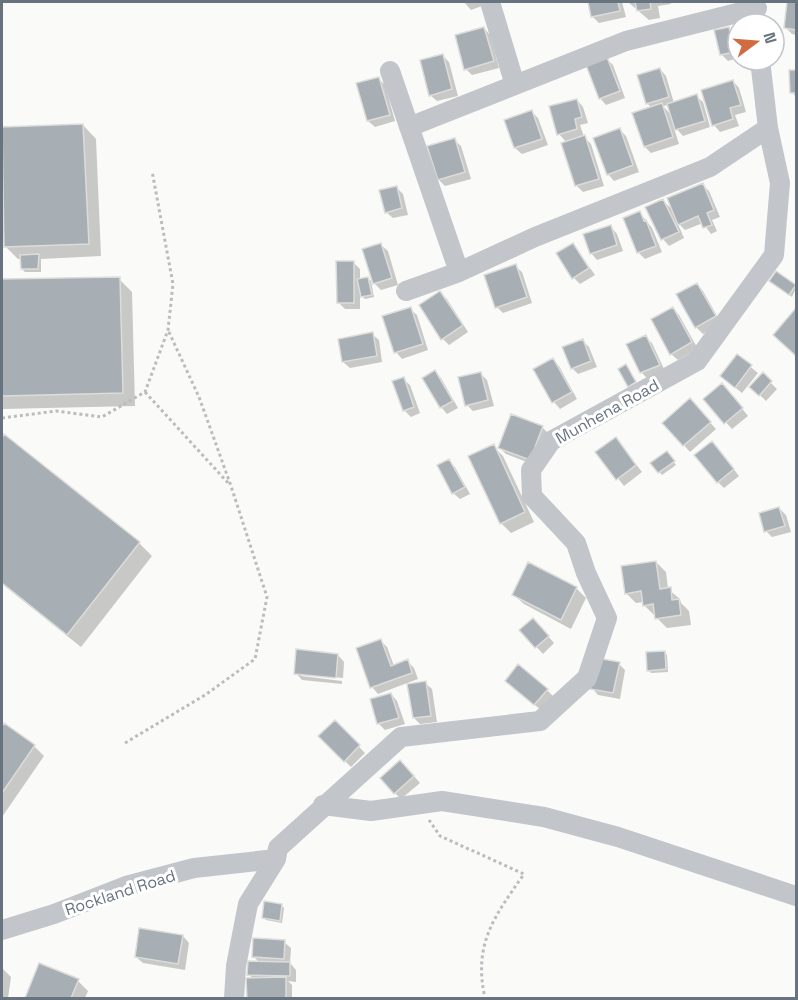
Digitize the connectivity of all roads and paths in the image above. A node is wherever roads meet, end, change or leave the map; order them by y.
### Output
1 (490, 2) edge
2 (757, 11) edge
3 (390, 71) dead end
4 (761, 72) edge
5 (516, 85) junction
6 (409, 127) junction
7 (768, 128) junction
8 (152, 171) dead end
9 (787, 214) edge
10 (459, 272) junction
11 (406, 291) dead end
12 (168, 330) junction
13 (145, 392) junction
14 (2, 418) edge
15 (231, 486) junction
16 (125, 743) dead end
17 (417, 804) junction
18 (323, 805) junction
19 (276, 859) junction
20 (796, 896) edge
21 (2, 930) edge
22 (234, 999) edge
23 (485, 999) edge

1 - 5 street
2 - 5 street
3 - 6 street
4 - 7 street, Munhena Road
5 - 6 street
6 - 10 street
7 - 9 street, Munhena Road
7 - 10 street
8 - 12 path
9 - 18 street, Munhena Road
10 - 11 street
12 - 13 path
12 - 15 path
13 - 14 path
13 - 15 path
15 - 16 path
17 - 18 street
17 - 20 street
17 - 23 path
18 - 19 street, Munhena Road
19 - 21 street, Rockland Road
19 - 22 street, Munhena Road

